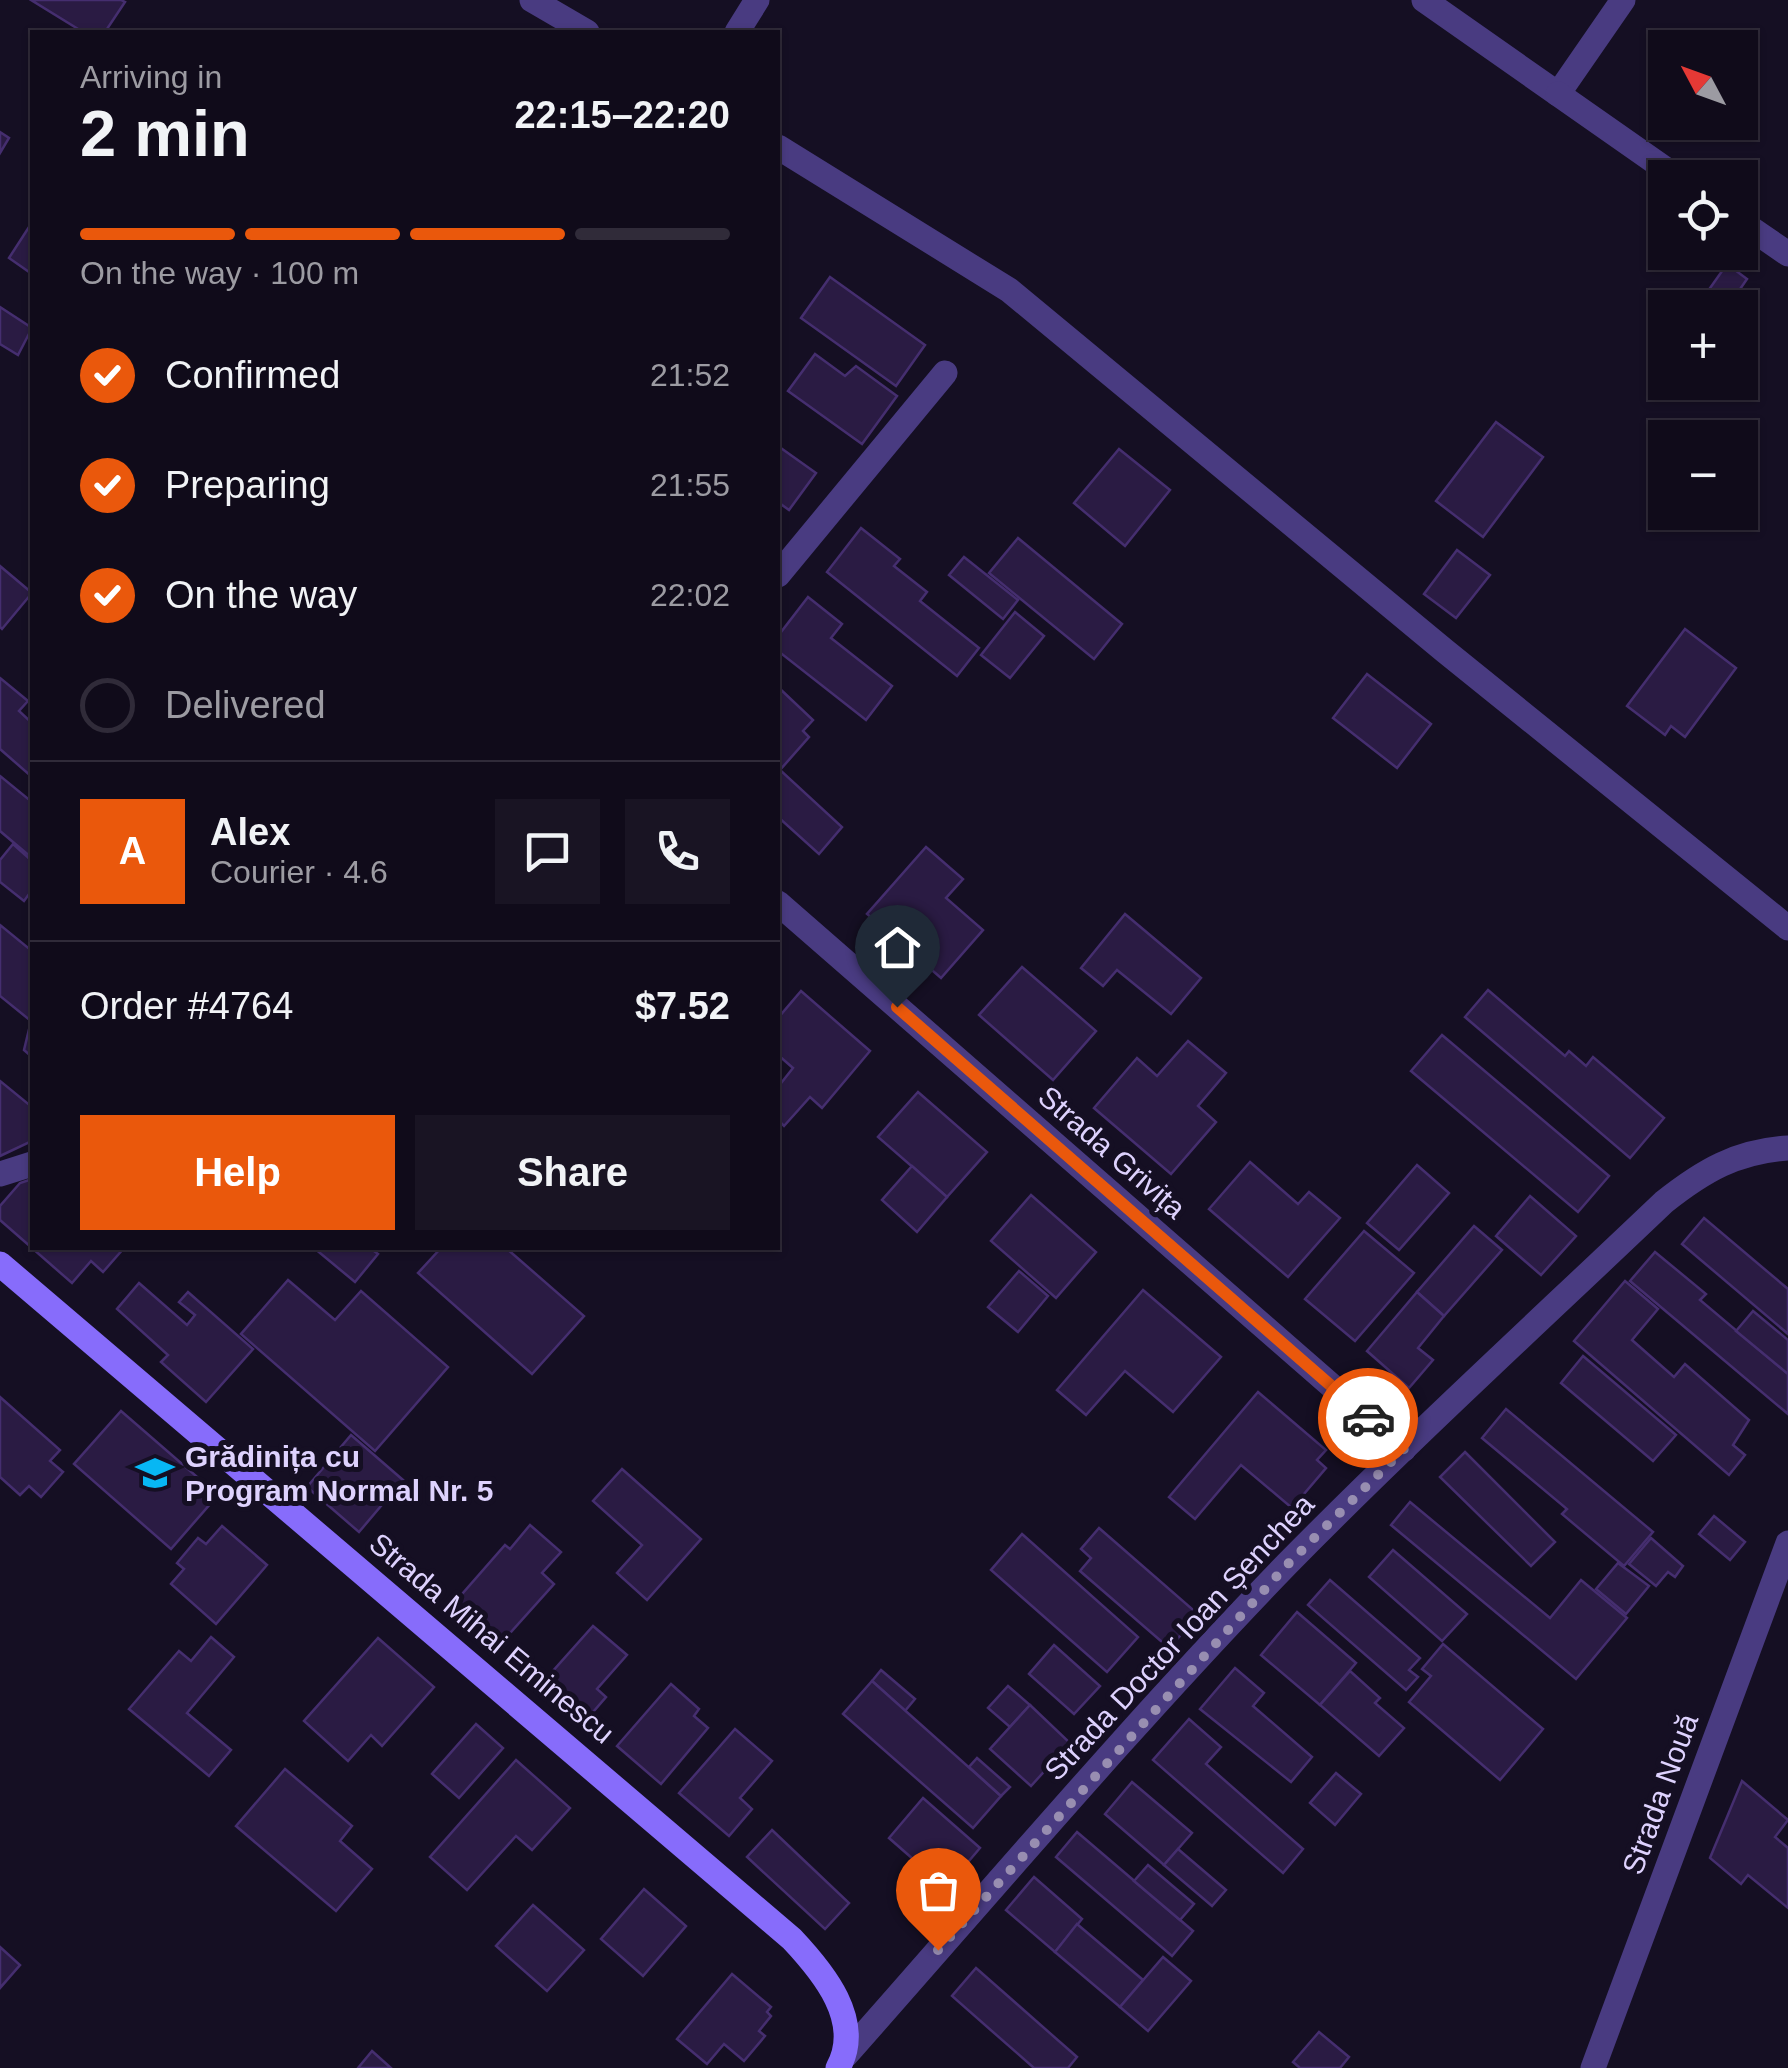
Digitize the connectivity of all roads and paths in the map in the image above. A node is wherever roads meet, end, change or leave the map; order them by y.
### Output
1 (532, 0) edge
2 (757, 0) edge
3 (1424, 0) edge
4 (1623, 0) edge
5 (584, 30) edge
6 (738, 30) edge
7 (1558, 94) junction
8 (780, 148) edge
9 (1652, 160) edge
10 (1758, 233) edge
11 (1788, 254) edge
12 (944, 373) dead end
13 (780, 573) edge
14 (780, 905) edge
15 (1788, 928) edge
16 (1788, 1148) edge
17 (30, 1165) edge
18 (0, 1174) edge
19 (0, 1264) edge
20 (1404, 1449) junction
21 (1788, 1543) edge
22 (842, 2061) edge
23 (1592, 2068) edge

1 - 5 street
2 - 6 street
3 - 7 street
4 - 7 street
7 - 9 street
8 - 15 street
10 - 11 street
12 - 13 street
14 - 20 street, Strada Grivița
16 - 20 street, Strada Doctor Ioan Șenchea
17 - 18 street
19 - 22 main road, Strada Mihai Eminescu
20 - 22 street, Strada Doctor Ioan Șenchea
21 - 23 street, Strada Nouă

